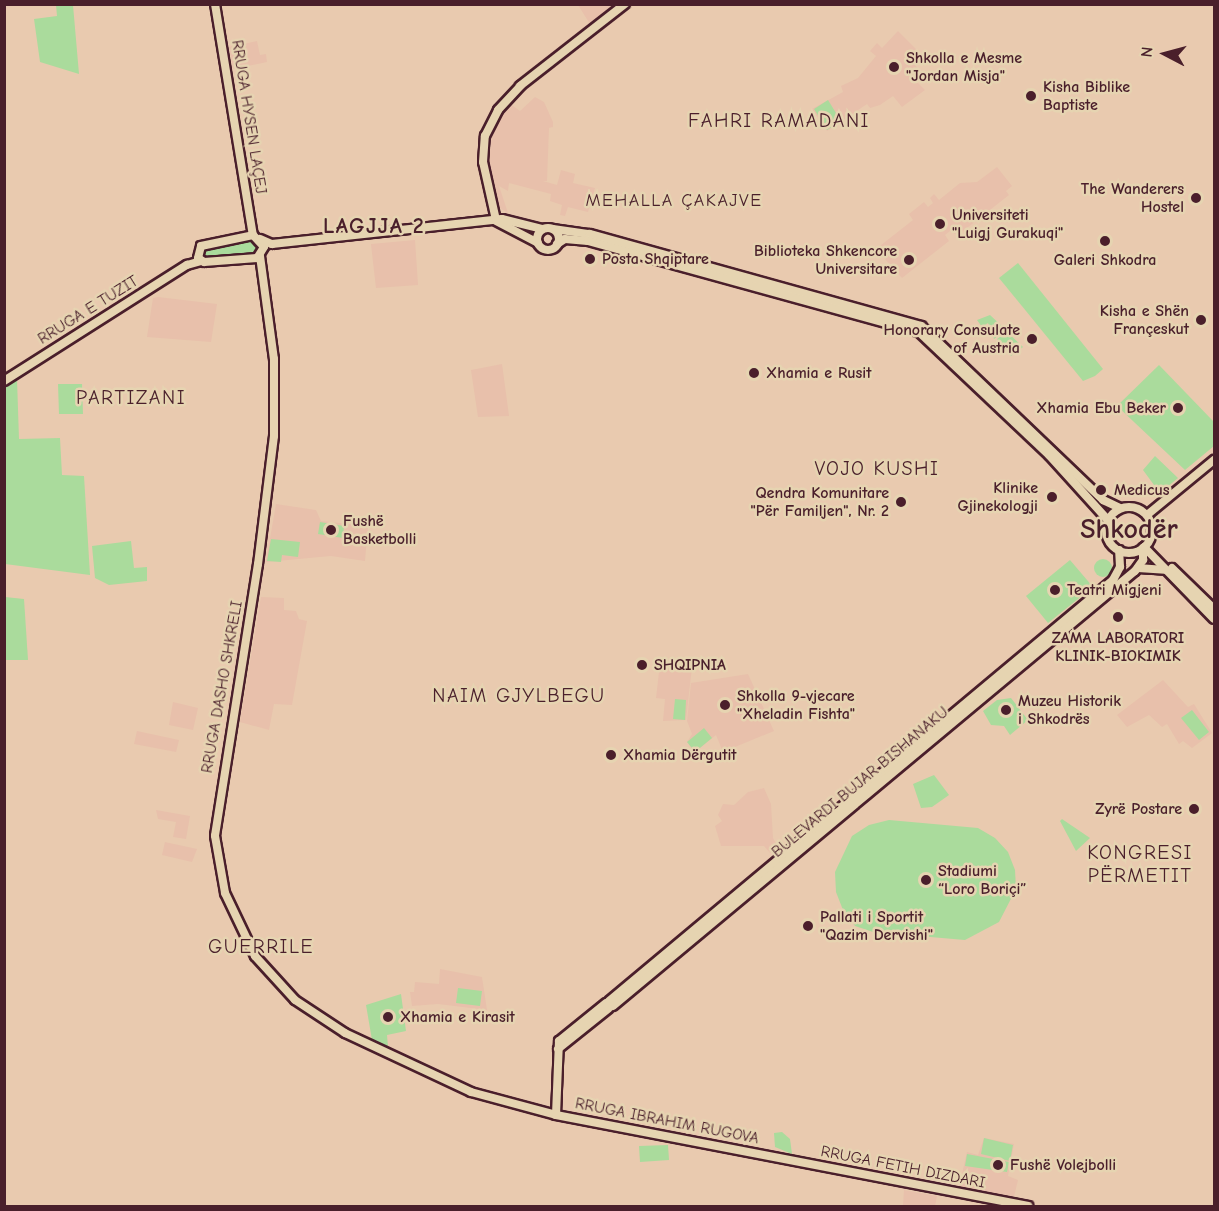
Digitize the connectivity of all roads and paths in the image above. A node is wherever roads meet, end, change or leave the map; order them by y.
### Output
1 (215, 4) edge
2 (625, 4) edge
3 (496, 220) junction
4 (542, 229) junction
5 (553, 229) junction
6 (257, 237) junction
7 (538, 243) junction
8 (272, 244) junction
9 (557, 244) junction
10 (198, 250) junction
11 (260, 255) junction
12 (201, 261) junction
13 (187, 264) junction
14 (4, 381) edge
15 (1215, 460) edge
16 (1120, 508) junction
17 (1147, 515) junction
18 (1108, 519) junction
19 (1145, 546) junction
20 (1119, 550) junction
21 (1138, 568) junction
22 (1165, 570) junction
23 (1121, 576) junction
24 (1215, 609) edge
25 (1215, 619) edge
26 (559, 1045) joint
27 (382, 1052) joint
28 (556, 1115) junction
29 (772, 1157) joint
30 (1028, 1206) edge

1 - 6 main road, RRUGA HYSEN LAÇEJ
2 - 3 main road
3 - 4 main road
3 - 7 main road
3 - 8 main road
4 - 5 main road
4 - 7 main road
5 - 9 main road
5 - 16 main road
6 - 8 main road
6 - 10 main road
6 - 11 main road, RRUGA HYSEN LAÇEJ
7 - 9 main road
8 - 11 main road
9 - 18 main road
10 - 12 main road
10 - 13 main road
11 - 12 main road
11 - 27 main road, RRUGA DASHO SHKRELI
12 - 13 main road
13 - 14 main road, RRUGA E TUZIT
15 - 17 main road
16 - 17 main road
16 - 18 main road
17 - 19 main road
18 - 20 main road
19 - 20 main road
19 - 21 main road
19 - 22 main road
19 - 24 main road
20 - 23 main road
21 - 22 main road
21 - 23 main road, BULEVARDI BUJAR BISHANAKU
22 - 25 main road
23 - 26 main road, BULEVARDI BUJAR BISHANAKU
26 - 28 main road, RRUGA IBRAHIM RUGOVA
27 - 28 main road, RRUGA IBRAHIM RUGOVA
28 - 29 main road, RRUGA IBRAHIM RUGOVA
29 - 30 main road, RRUGA FETIH DIZDARI

